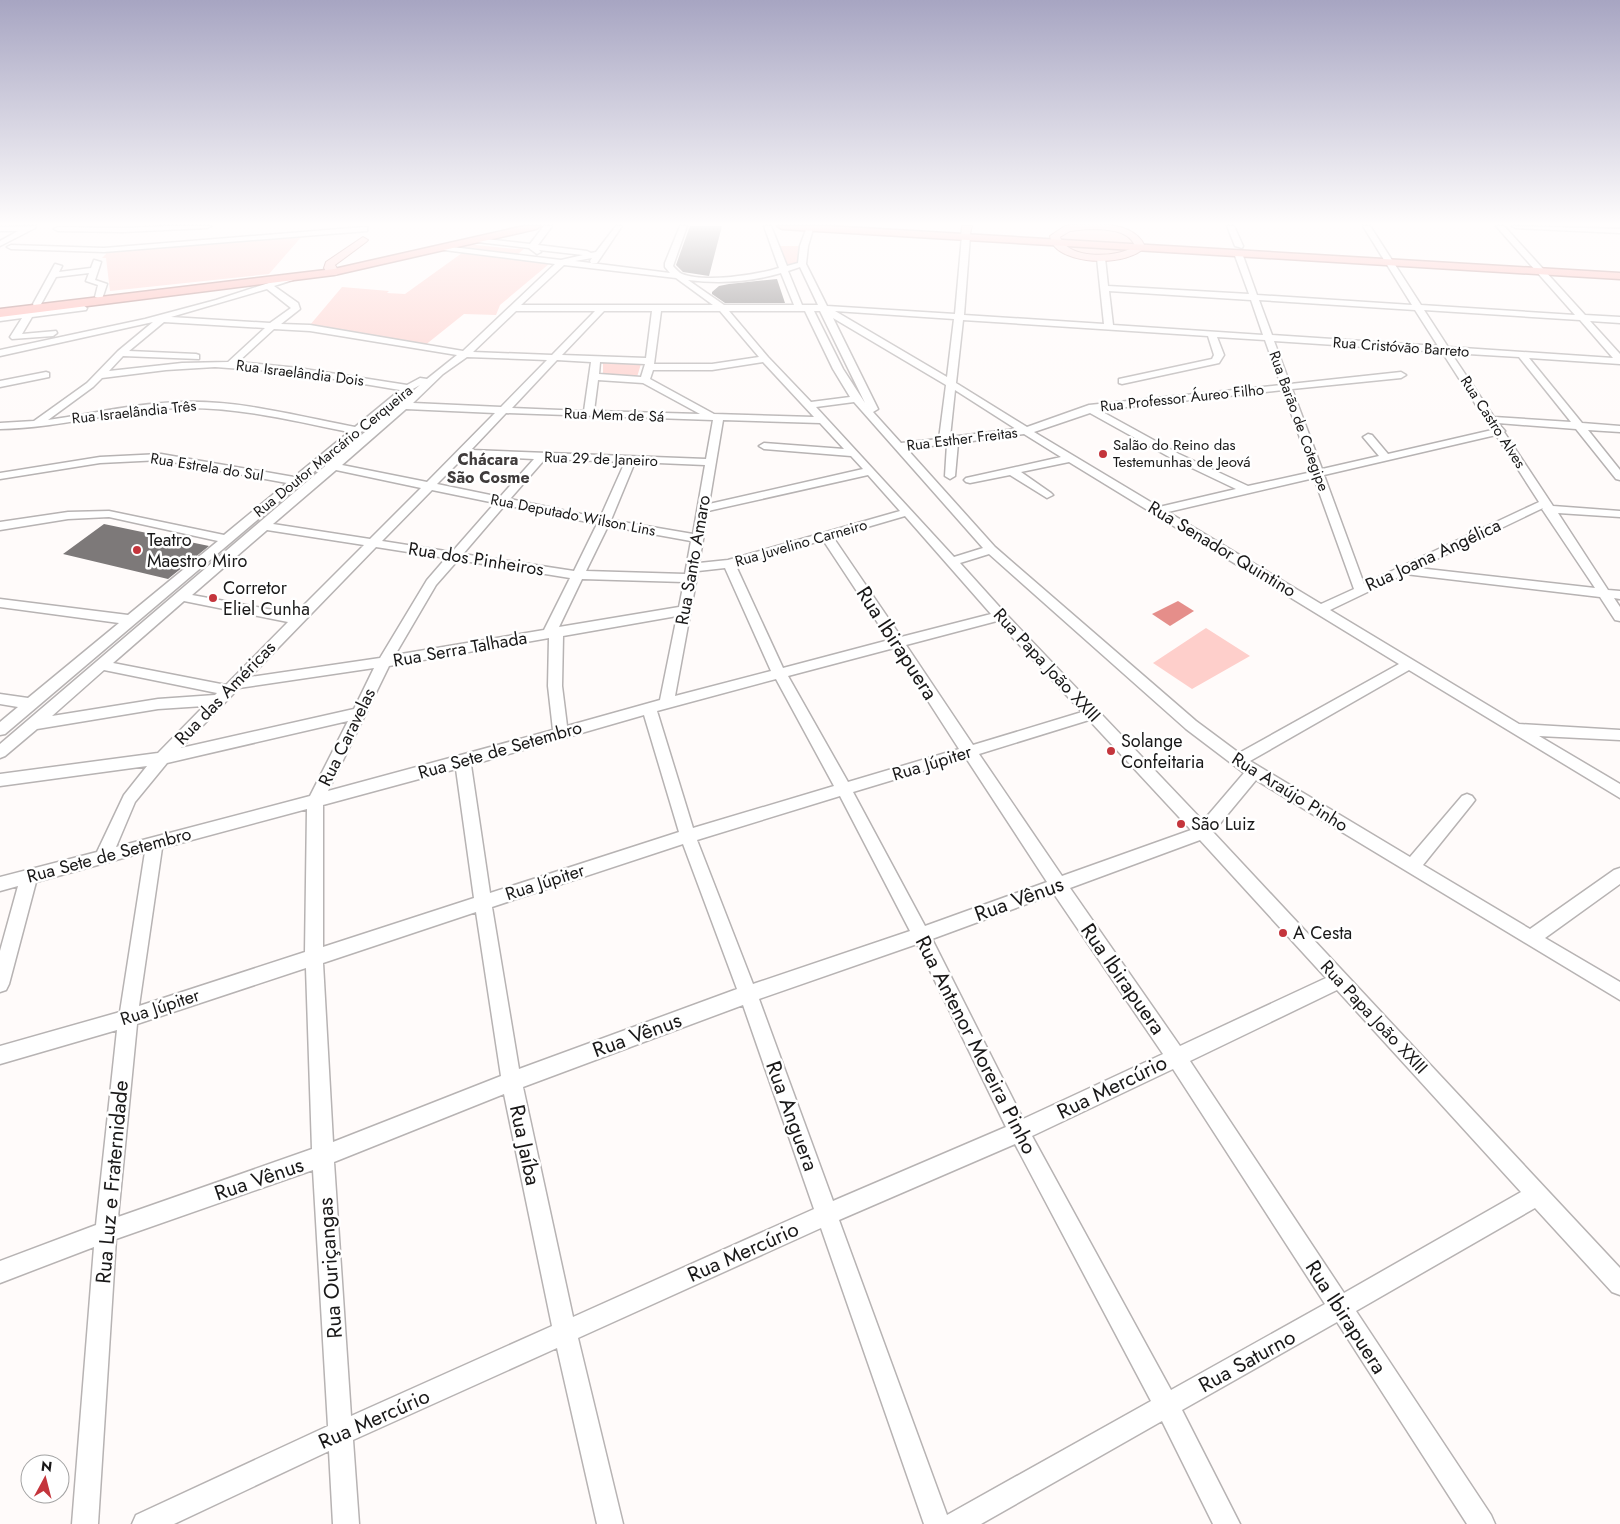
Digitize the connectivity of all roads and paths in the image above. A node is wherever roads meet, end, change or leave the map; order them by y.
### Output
1 (40, 297) edge
2 (96, 297) edge
3 (145, 297) edge
4 (232, 297) edge
5 (283, 297) edge
6 (525, 297) edge
7 (707, 297) edge
8 (797, 297) edge
9 (817, 297) edge
10 (961, 297) edge
11 (1105, 297) edge
12 (1241, 297) edge
13 (1413, 297) edge
14 (1564, 297) edge
15 (1254, 298) junction
16 (0, 308) edge
17 (514, 308) junction
18 (722, 308) junction
19 (803, 308) junction
20 (822, 308) junction
21 (1420, 308) junction
22 (33, 309) junction
23 (601, 309) junction
24 (657, 309) junction
25 (0, 313) edge
26 (52, 317) junction
27 (959, 317) junction
28 (0, 318) edge
29 (1582, 318) junction
30 (158, 320) junction
31 (1620, 320) edge
32 (273, 325) junction
33 (1109, 328) junction
34 (67, 332) dead end
35 (1212, 335) junction
36 (1269, 339) junction
37 (1445, 350) junction
38 (0, 353) edge
39 (121, 353) junction
40 (465, 354) junction
41 (1522, 355) junction
42 (554, 359) junction
43 (765, 359) junction
44 (596, 360) junction
45 (1620, 360) edge
46 (234, 362) junction
47 (650, 364) junction
48 (440, 372) junction
49 (46, 375) dead end
50 (102, 375) junction
51 (1401, 376) dead end
52 (594, 377) junction
53 (645, 380) junction
54 (1122, 381) dead end
55 (0, 384) edge
56 (950, 384) junction
57 (412, 386) junction
58 (1286, 386) junction
59 (856, 399) junction
60 (811, 405) junction
61 (404, 406) junction
62 (1090, 408) junction
63 (503, 411) junction
64 (589, 414) junction
65 (716, 417) junction
66 (824, 420) junction
67 (1492, 420) junction
68 (37, 424) junction
69 (0, 426) edge
70 (1581, 426) junction
71 (1620, 429) edge
72 (357, 430) junction
73 (1026, 431) junction
74 (1500, 431) junction
75 (885, 433) junction
76 (1368, 437) dead end
77 (948, 440) junction
78 (764, 446) dead end
79 (898, 447) junction
80 (462, 453) junction
81 (854, 453) junction
82 (541, 457) junction
83 (1071, 458) junction
84 (1386, 458) junction
85 (631, 460) junction
86 (710, 462) junction
87 (333, 466) junction
88 (871, 470) junction
89 (1013, 472) junction
90 (1317, 474) junction
91 (0, 476) edge
92 (950, 476) dead end
93 (1620, 477) edge
94 (970, 480) dead end
95 (295, 481) junction
96 (429, 486) junction
97 (1245, 489) junction
98 (1047, 495) dead end
99 (504, 501) junction
100 (1546, 506) junction
101 (703, 509) junction
102 (1157, 511) junction
103 (908, 512) junction
104 (1620, 514) edge
105 (604, 522) junction
106 (0, 526) edge
107 (263, 526) junction
108 (827, 537) junction
109 (696, 538) junction
110 (226, 539) junction
111 (373, 542) junction
112 (991, 550) junction
113 (455, 557) junction
114 (953, 561) junction
115 (729, 564) junction
116 (1404, 570) junction
117 (691, 573) junction
118 (577, 575) junction
119 (173, 584) junction
120 (192, 588) junction
121 (1360, 589) junction
122 (1604, 593) junction
123 (1620, 595) edge
124 (182, 597) junction
125 (151, 602) junction
126 (0, 603) edge
127 (167, 609) junction
128 (1321, 609) junction
129 (685, 610) junction
130 (1000, 616) junction
131 (1620, 617) edge
132 (298, 619) junction
133 (130, 620) junction
134 (552, 634) junction
135 (898, 642) junction
136 (384, 662) junction
137 (1410, 664) junction
138 (101, 665) junction
139 (779, 674) junction
140 (226, 691) junction
141 (0, 699) edge
142 (31, 704) junction
143 (657, 705) junction
144 (358, 713) junction
145 (1093, 714) junction
146 (32, 724) junction
147 (1516, 729) junction
148 (0, 730) edge
149 (560, 732) junction
150 (1620, 735) edge
151 (0, 752) edge
152 (969, 752) junction
153 (162, 758) junction
154 (1238, 761) junction
155 (463, 762) junction
156 (1254, 772) junction
157 (0, 780) edge
158 (844, 789) junction
159 (1620, 792) edge
160 (1467, 800) dead end
161 (315, 802) junction
162 (1203, 832) junction
163 (688, 836) junction
164 (155, 842) junction
165 (102, 858) junction
166 (1412, 867) junction
167 (1620, 875) edge
168 (29, 876) junction
169 (0, 884) edge
170 (1058, 885) junction
171 (483, 902) junction
172 (921, 935) junction
173 (1531, 938) junction
174 (314, 957) junction
175 (2, 974) edge
176 (1340, 980) junction
177 (1620, 992) edge
178 (748, 994) junction
179 (128, 1018) junction
180 (0, 1055) edge
181 (1176, 1056) junction
182 (512, 1081) junction
183 (1019, 1132) junction
184 (323, 1156) junction
185 (1537, 1195) junction
186 (828, 1214) junction
187 (106, 1232) junction
188 (0, 1272) edge
189 (1620, 1284) edge
190 (1340, 1308) junction
191 (564, 1333) junction
192 (1167, 1406) junction
193 (341, 1433) junction
194 (86, 1524) edge
195 (145, 1524) edge
196 (346, 1524) edge
197 (610, 1524) edge
198 (937, 1524) edge
199 (956, 1524) edge
200 (1227, 1524) edge
201 (1482, 1524) edge

1 - 22 street
2 - 26 highway
3 - 26 highway
4 - 30 street
5 - 32 street
6 - 17 street, Rua Doutor Marcário Cerqueira
7 - 18 street, Rua Papa João XXIII
8 - 19 street
9 - 20 street
10 - 27 street
11 - 33 street
12 - 15 street
13 - 21 street, Rua Castro Alves
14 - 29 street
15 - 21 street
15 - 36 street, Rua Barão de Cotegipe
16 - 22 highway
17 - 23 street, Rua Cristóvão Barreto
17 - 40 street, Rua Doutor Marcário Cerqueira
18 - 19 street, Rua Cristóvão Barreto
18 - 24 street, Rua Cristóvão Barreto
18 - 43 street, Rua Papa João XXIII
19 - 20 street, Rua Cristóvão Barreto
19 - 59 street
20 - 27 street, Rua Cristóvão Barreto
20 - 56 street, Rua Senador Quintino
20 - 75 street
21 - 29 street
21 - 37 street, Rua Castro Alves
22 - 25 highway
22 - 26 highway
22 - 26 street
22 - 28 street
23 - 24 street, Rua Cristóvão Barreto
23 - 42 street, Rua das Américas
24 - 47 street
26 - 34 street
27 - 33 street, Rua Cristóvão Barreto
27 - 56 street
29 - 31 street
29 - 45 street
30 - 32 street
30 - 38 street
30 - 39 street
32 - 40 street
32 - 46 street
33 - 35 street, Rua Cristóvão Barreto
35 - 36 street, Rua Cristóvão Barreto
35 - 54 street
36 - 37 street, Rua Cristóvão Barreto
36 - 58 street, Rua Barão de Cotegipe
37 - 41 street, Rua Cristóvão Barreto
37 - 67 street, Rua Castro Alves
39 - 46 street
39 - 50 street
40 - 42 street
40 - 48 street, Rua Doutor Marcário Cerqueira
41 - 45 street, Rua Cristóvão Barreto
41 - 70 street
42 - 44 street
42 - 63 street, Rua das Américas
43 - 47 street
43 - 60 street, Rua Papa João XXIII
44 - 47 street
44 - 52 street
46 - 50 street, Rua Israelândia Dois
46 - 57 street, Rua Israelândia Dois
47 - 53 street
48 - 57 street, Rua Doutor Marcário Cerqueira
48 - 61 street, Rua Doutor Marcário Cerqueira
49 - 55 street
50 - 68 street
51 - 58 street, Rua Professor Áureo Filho
52 - 53 street
52 - 64 street
53 - 65 street
56 - 73 street, Rua Senador Quintino
56 - 77 street
57 - 72 street, Rua Doutor Marcário Cerqueira
58 - 62 street, Rua Professor Áureo Filho
58 - 90 street, Rua Barão de Cotegipe
59 - 60 street
59 - 75 street
60 - 66 street, Rua Papa João XXIII
61 - 63 street, Rua Mem de Sá
61 - 87 street, Rua Doutor Marcário Cerqueira
62 - 73 street, Rua Professor Áureo Filho
62 - 97 street
63 - 64 street, Rua Mem de Sá
63 - 80 street, Rua das Américas
64 - 65 street, Rua Mem de Sá
65 - 66 street, Rua Mem de Sá
65 - 86 street, Rua Santo Amaro
66 - 81 street, Rua Papa João XXIII
67 - 70 street
67 - 74 street, Rua Castro Alves
68 - 69 street, Rua Israelândia Três
68 - 72 street, Rua Israelândia Três
70 - 71 street
70 - 93 street
72 - 95 street, Rua Doutor Marcário Cerqueira
73 - 77 street, Rua Esther Freitas
73 - 83 street, Rua Senador Quintino
74 - 84 street
74 - 100 street, Rua Castro Alves
75 - 79 street, Rua Araújo Pinho
76 - 84 street
77 - 79 street, Rua Esther Freitas
77 - 92 street
78 - 81 street
79 - 112 street, Rua Araújo Pinho
80 - 82 street, Rua 29 de Janeiro
80 - 96 street, Rua das Américas
81 - 88 street, Rua Papa João XXIII
82 - 85 street, Rua 29 de Janeiro
82 - 99 street, Rua Caravelas
83 - 89 street
83 - 102 street, Rua Senador Quintino
84 - 90 street
85 - 86 street, Rua 29 de Janeiro
85 - 105 street
86 - 101 street, Rua Santo Amaro
87 - 96 street, Rua Deputado Wilson Lins
87 - 107 street, Rua Doutor Marcário Cerqueira
88 - 101 street
88 - 103 street, Rua Papa João XXIII
89 - 94 street
89 - 98 street
90 - 97 street
90 - 121 street, Rua Barão de Cotegipe
91 - 95 street, Rua Estrela do Sul
95 - 110 street, Rua Doutor Marcário Cerqueira
96 - 99 street, Rua Deputado Wilson Lins
96 - 111 street, Rua das Américas
97 - 102 street
99 - 105 street, Rua Deputado Wilson Lins
99 - 113 street, Rua Caravelas
100 - 104 street
100 - 116 street, Rua Joana Angélica
100 - 122 street, Rua Castro Alves
101 - 109 street, Rua Santo Amaro
102 - 128 street, Rua Senador Quintino
103 - 108 street, Rua Juvelino Carneiro
103 - 114 street, Rua Papa João XXIII
105 - 109 street, Rua Deputado Wilson Lins
105 - 118 street
106 - 110 street
107 - 111 street, Rua dos Pinheiros
107 - 120 street, Rua Doutor Marcário Cerqueira
108 - 115 street, Rua Juvelino Carneiro
108 - 135 street, Rua Ibirapuera
109 - 117 street, Rua Santo Amaro
110 - 119 street, Rua Doutor Marcário Cerqueira
111 - 113 street, Rua dos Pinheiros
111 - 132 street, Rua das Américas
112 - 114 street
112 - 154 street, Rua Araújo Pinho
113 - 118 street, Rua dos Pinheiros
113 - 136 street, Rua Caravelas
114 - 130 street, Rua Papa João XXIII
115 - 117 street, Rua Juvelino Carneiro
115 - 139 street, Rua Antenor Moreira Pinho
116 - 121 street, Rua Joana Angélica
116 - 122 street
117 - 118 street, Rua dos Pinheiros
117 - 129 street, Rua Santo Amaro
118 - 134 street
119 - 120 street
119 - 125 street, Rua Doutor Marcário Cerqueira
120 - 124 street, Rua Doutor Marcário Cerqueira
121 - 128 street, Rua Joana Angélica
122 - 123 street
122 - 131 street, Rua Castro Alves
124 - 127 street, Rua Doutor Marcário Cerqueira
124 - 132 street
125 - 127 street
125 - 133 street, Rua Doutor Marcário Cerqueira
126 - 133 street
127 - 138 street, Rua Doutor Marcário Cerqueira
128 - 137 street, Rua Senador Quintino
129 - 134 street, Rua Serra Talhada
129 - 143 street, Rua Santo Amaro
130 - 135 street, Rua Sete de Setembro
130 - 145 street, Rua Papa João XXIII
132 - 140 street, Rua das Américas
133 - 142 street, Rua Doutor Marcário Cerqueira
134 - 136 street, Rua Serra Talhada
134 - 149 street
135 - 139 street, Rua Sete de Setembro
135 - 152 street, Rua Ibirapuera
136 - 140 street, Rua Serra Talhada
136 - 144 street, Rua Caravelas
137 - 147 street, Rua Senador Quintino
137 - 154 street
138 - 140 street
138 - 146 street, Rua Doutor Marcário Cerqueira
139 - 143 street, Rua Sete de Setembro
139 - 158 street, Rua Antenor Moreira Pinho
140 - 146 street, Rua Serra Talhada
140 - 153 street, Rua das Américas
141 - 142 street
142 - 148 street, Rua Doutor Marcário Cerqueira
143 - 149 street, Rua Sete de Setembro
143 - 163 street, Rua Anguera
144 - 153 street
144 - 161 street, Rua Caravelas
145 - 152 street, Rua Júpiter
145 - 162 street, Rua Papa João XXIII
146 - 151 street, Rua Doutor Marcário Cerqueira
147 - 150 street
147 - 159 street, Rua Senador Quintino
149 - 155 street, Rua Sete de Setembro
152 - 158 street, Rua Júpiter
152 - 170 street, Rua Ibirapuera
153 - 157 street
153 - 165 street, Rua das Américas
154 - 156 street, Rua Araújo Pinho
155 - 161 street, Rua Sete de Setembro
155 - 171 street, Rua Jaíba
156 - 162 street, Rua Vênus
156 - 166 street, Rua Araújo Pinho
158 - 163 street, Rua Júpiter
158 - 172 street, Rua Antenor Moreira Pinho
160 - 166 street
161 - 164 street, Rua Sete de Setembro
161 - 174 street, Rua Ouriçangas
162 - 170 street, Rua Vênus
162 - 176 street, Rua Papa João XXIII
163 - 171 street, Rua Júpiter
163 - 178 street, Rua Anguera
164 - 165 street, Rua Sete de Setembro
164 - 179 street, Rua Luz e Fraternidade
165 - 168 street, Rua Sete de Setembro
166 - 173 street, Rua Araújo Pinho
167 - 173 street
168 - 169 street, Rua Sete de Setembro
168 - 175 street
170 - 172 street, Rua Vênus
170 - 181 street, Rua Ibirapuera
171 - 174 street, Rua Júpiter
171 - 182 street, Rua Jaíba
172 - 178 street, Rua Vênus
172 - 183 street, Rua Antenor Moreira Pinho
173 - 177 street, Rua Araújo Pinho
174 - 179 street, Rua Júpiter
174 - 184 street, Rua Ouriçangas
176 - 181 street, Rua Mercúrio
176 - 185 street, Rua Papa João XXIII
178 - 182 street, Rua Vênus
178 - 186 street, Rua Anguera
179 - 180 street, Rua Júpiter
179 - 187 street, Rua Luz e Fraternidade
181 - 183 street, Rua Mercúrio
181 - 190 street, Rua Ibirapuera
182 - 184 street, Rua Vênus
182 - 191 street, Rua Jaíba
183 - 186 street, Rua Mercúrio
183 - 192 street, Rua Antenor Moreira Pinho
184 - 187 street, Rua Vênus
184 - 193 street, Rua Ouriçangas
185 - 189 street, Rua Papa João XXIII
185 - 190 street, Rua Saturno
186 - 191 street, Rua Mercúrio
186 - 198 street, Rua Anguera
187 - 188 street, Rua Vênus
187 - 194 street, Rua Luz e Fraternidade
190 - 192 street, Rua Saturno
190 - 201 street, Rua Ibirapuera
191 - 193 street, Rua Mercúrio
191 - 197 street, Rua Jaíba
192 - 199 street, Rua Saturno
192 - 200 street, Rua Antenor Moreira Pinho
193 - 195 street, Rua Mercúrio
193 - 196 street, Rua Ouriçangas

